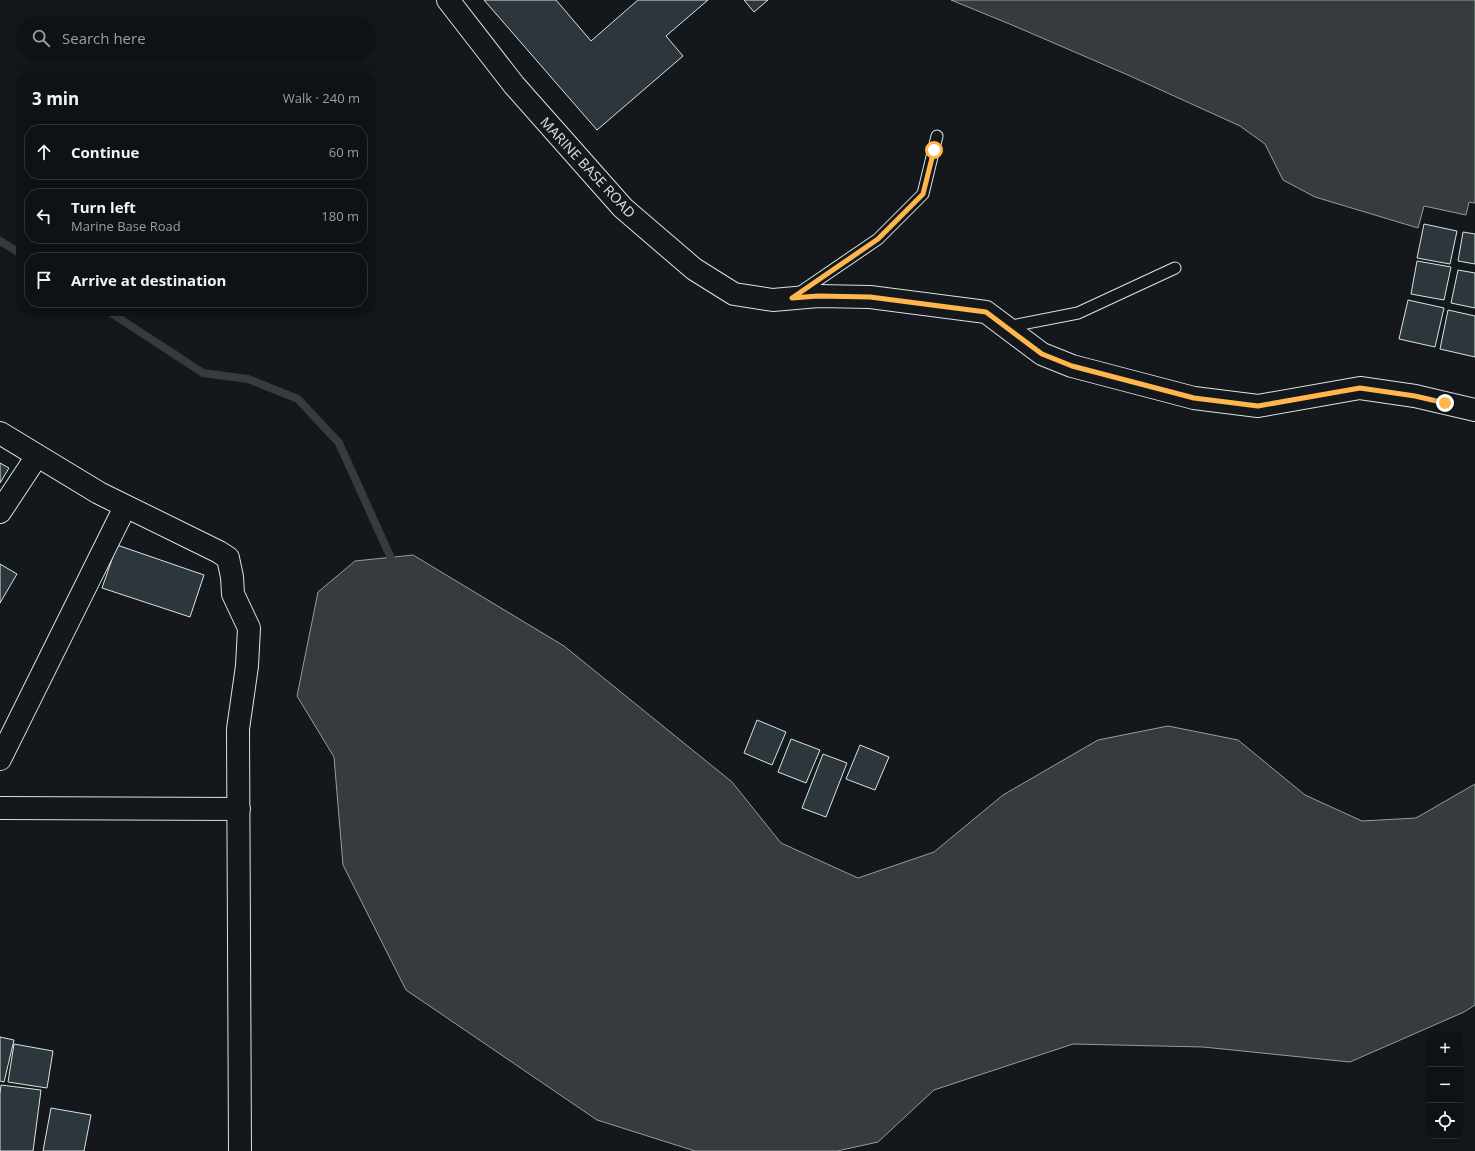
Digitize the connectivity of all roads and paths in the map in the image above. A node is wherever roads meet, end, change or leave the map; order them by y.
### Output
1 (448, 0) edge
2 (937, 136) dead end
3 (1175, 268) dead end
4 (792, 298) junction
5 (1006, 327) junction
6 (1475, 410) edge
7 (0, 433) edge
8 (37, 456) junction
9 (125, 507) junction
10 (0, 512) edge
11 (0, 759) edge
12 (0, 808) edge
13 (239, 809) junction
14 (240, 1151) edge

1 - 4 street, MARINE BASE ROAD
2 - 4 lane
3 - 5 lane
4 - 5 street, MARINE BASE ROAD
5 - 6 street, MARINE BASE ROAD
7 - 8 street
8 - 9 street
8 - 10 street
9 - 11 street
9 - 13 street
12 - 13 street
13 - 14 street

